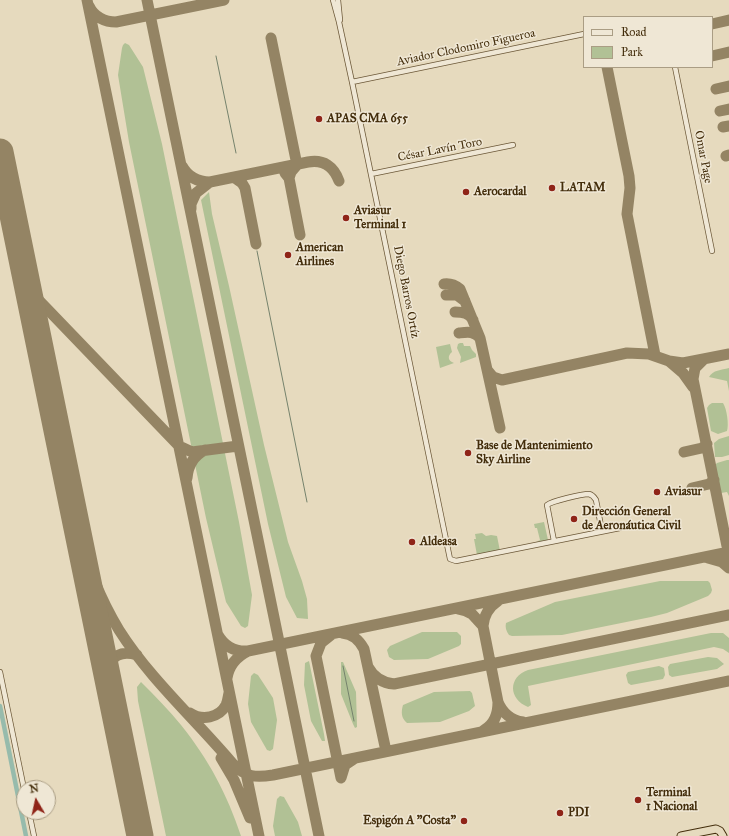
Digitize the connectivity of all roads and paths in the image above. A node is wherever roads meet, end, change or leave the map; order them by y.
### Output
1 (333, 0) edge
2 (338, 0) edge
3 (339, 22) junction
4 (583, 34) edge
5 (675, 68) edge
6 (352, 82) junction
7 (513, 146) dead end
8 (371, 174) junction
9 (712, 251) dead end
10 (620, 528) dead end
11 (602, 531) junction
12 (554, 541) junction
13 (0, 672) edge
14 (22, 780) edge
15 (31, 820) edge
16 (34, 836) edge
17 (680, 836) edge
18 (723, 836) edge

1 - 3 street, Diego Barros Ortíz
2 - 3 street, Diego Barros Ortíz
3 - 6 street, Diego Barros Ortíz
4 - 6 street, Aviador Clodomiro Figueroa
5 - 9 street, Omar Page
6 - 8 street, Diego Barros Ortíz
7 - 8 street, César Lavín Toro
8 - 12 street, Diego Barros Ortíz
10 - 11 street
11 - 12 street
11 - 12 street
13 - 14 street
15 - 16 street
17 - 18 highway

